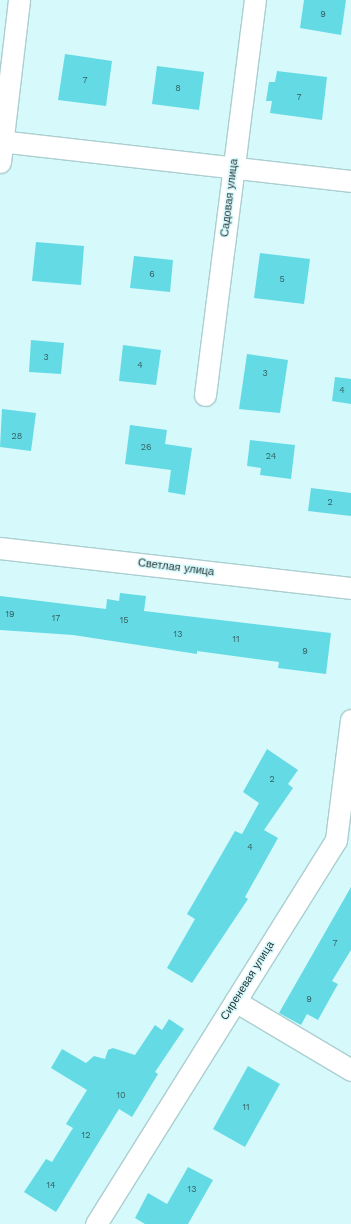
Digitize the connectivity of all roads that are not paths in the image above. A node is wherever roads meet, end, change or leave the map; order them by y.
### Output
1 (19, 0) edge
2 (255, 0) edge
3 (2, 141) edge
4 (0, 162) edge
5 (234, 169) junction
6 (351, 181) edge
7 (205, 395) dead end
8 (0, 548) edge
9 (351, 588) edge
10 (351, 720) edge
11 (235, 1002) junction
12 (351, 1070) edge
13 (96, 1224) edge

1 - 3 street
2 - 5 street, Садовая улица
3 - 4 street
3 - 5 street
5 - 6 street
5 - 7 street, Садовая улица
8 - 9 street, Светлая улица
10 - 11 street, Сиреневая улица
11 - 12 street
11 - 13 street, Сиреневая улица

